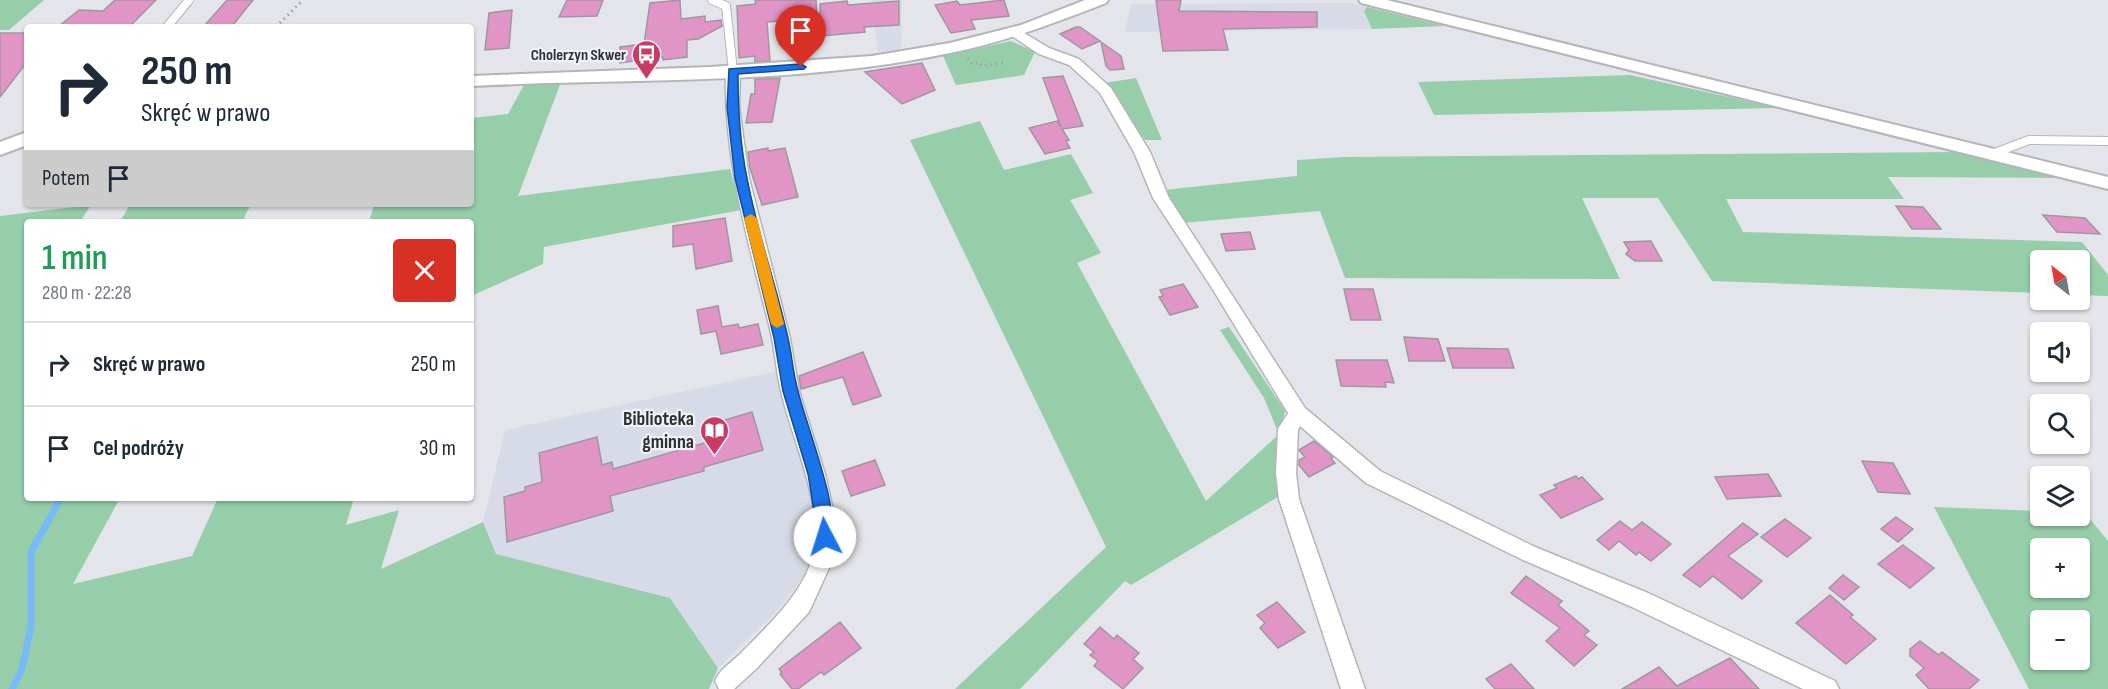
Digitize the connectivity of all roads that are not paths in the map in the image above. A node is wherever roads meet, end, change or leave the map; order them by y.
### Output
1 (189, 0) edge
2 (712, 0) edge
3 (1100, 0) edge
4 (1366, 0) edge
5 (169, 24) edge
6 (1014, 31) junction
7 (733, 71) junction
8 (474, 81) edge
9 (24, 139) edge
10 (2108, 141) edge
11 (0, 148) edge
12 (1992, 154) junction
13 (2108, 183) edge
14 (1298, 413) junction
15 (726, 681) dead end
16 (1353, 689) edge
17 (1827, 689) edge

1 - 5 lane
2 - 7 lane
3 - 6 street
4 - 12 street
6 - 7 street
6 - 14 street
7 - 8 street
7 - 15 street
9 - 11 street
10 - 12 lane
12 - 13 street
14 - 16 street
14 - 17 street

